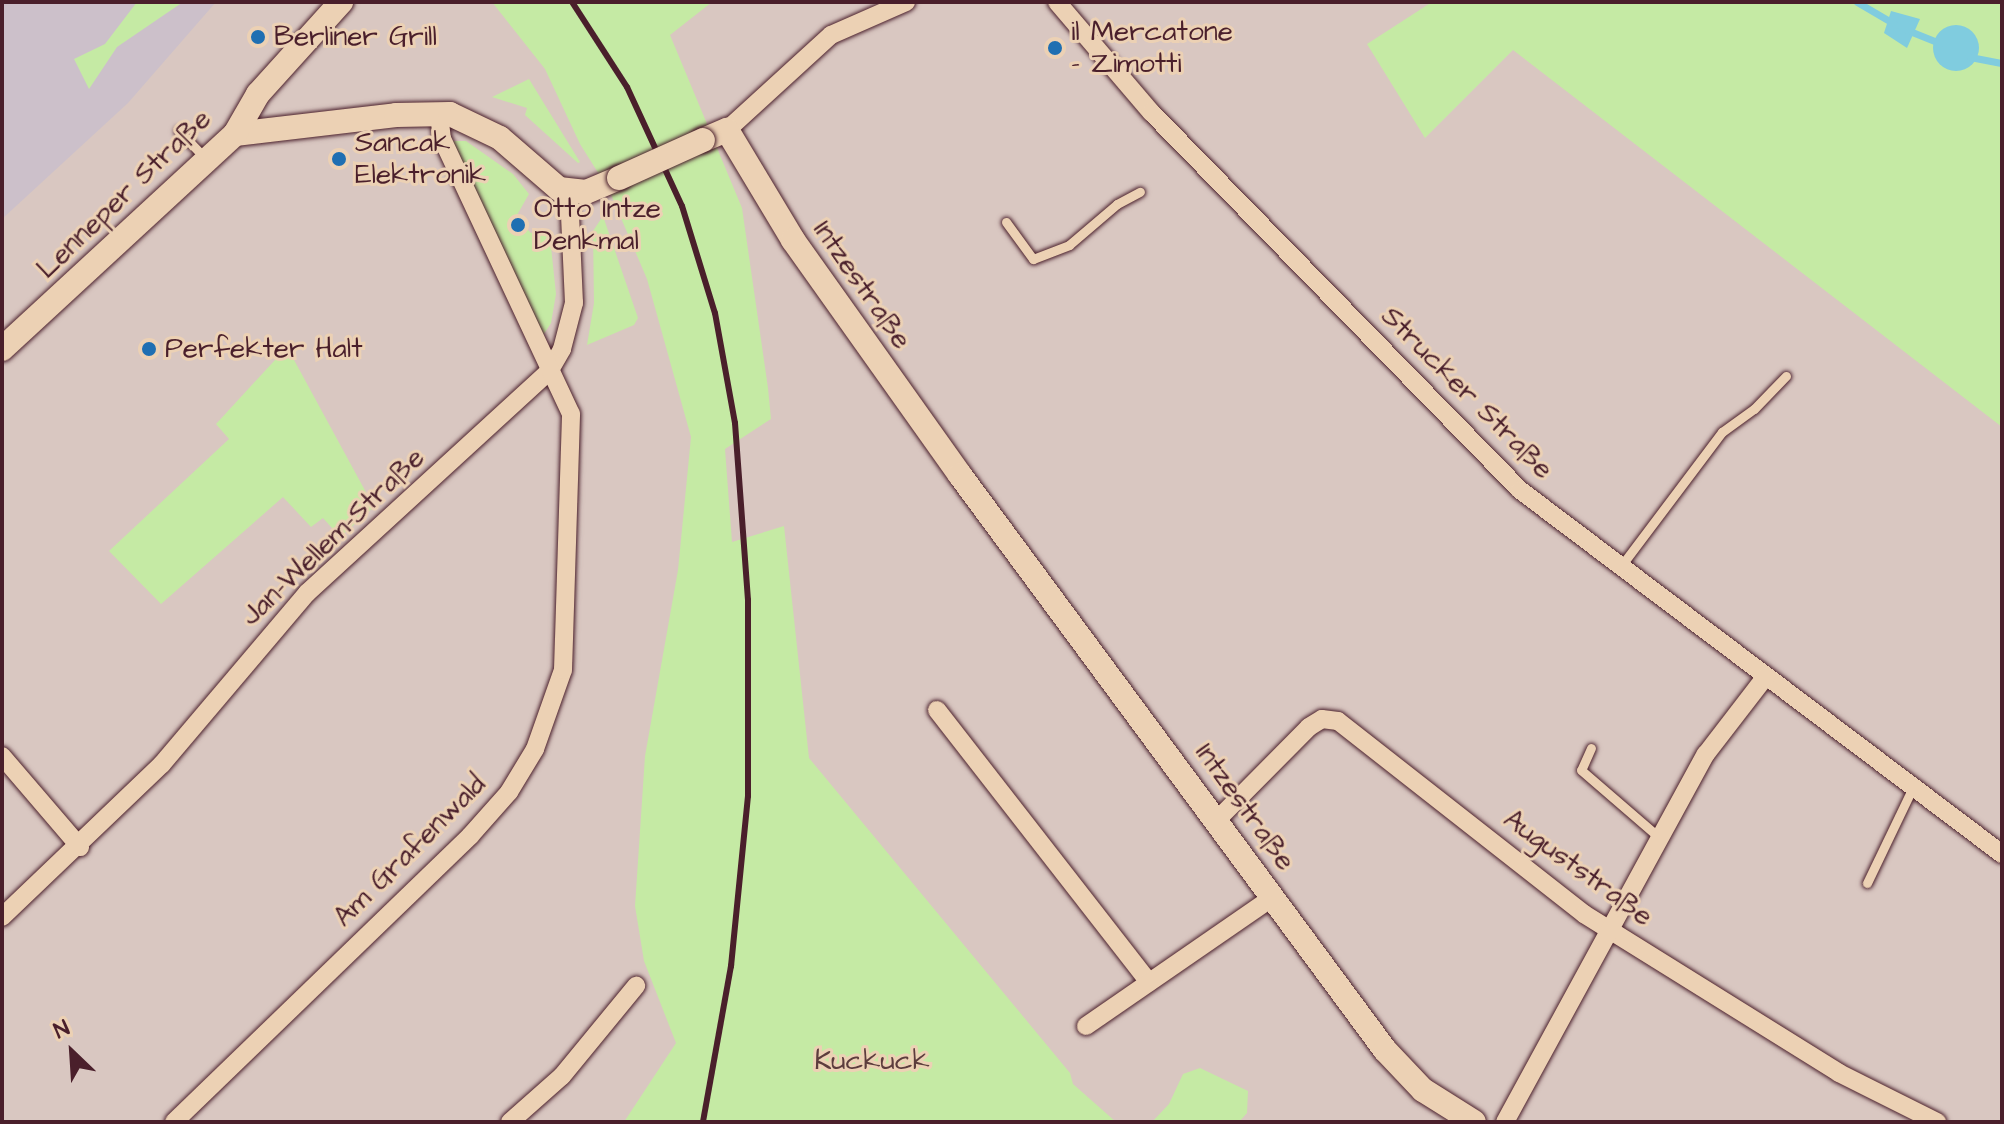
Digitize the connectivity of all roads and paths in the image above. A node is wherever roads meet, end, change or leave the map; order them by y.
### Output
1 (341, 2) edge
2 (906, 2) edge
3 (1057, 2) edge
4 (439, 113) junction
5 (727, 130) junction
6 (179, 131) dead end
7 (235, 134) junction
8 (207, 161) junction
9 (1140, 192) dead end
10 (569, 193) junction
11 (1006, 222) dead end
12 (2, 349) edge
13 (550, 370) junction
14 (1786, 376) dead end
15 (1621, 566) junction
16 (1766, 676) junction
17 (937, 710) dead end
18 (1591, 748) dead end
19 (2, 756) edge
20 (1913, 787) junction
21 (1218, 819) junction
22 (1661, 839) junction
23 (80, 847) junction
24 (2002, 854) edge
25 (1867, 883) dead end
26 (1273, 897) junction
27 (2, 917) edge
28 (1612, 931) junction
29 (1149, 982) junction
30 (636, 986) dead end
31 (1086, 1026) dead end
32 (174, 1122) edge
33 (510, 1122) edge
34 (1474, 1122) edge
35 (1505, 1122) edge
36 (1937, 1122) edge

1 - 7 main road, Lenneper Straße
2 - 5 street
3 - 15 street, Strucker Straße
4 - 7 main road
4 - 10 main road
4 - 13 street, Am Grafenwald
5 - 10 main road, bridge
5 - 21 main road, Intzestraße
6 - 8 lane
7 - 8 main road, Lenneper Straße
8 - 12 main road, Lenneper Straße
9 - 11 lane
10 - 13 street, Jan-Wellem-Straße
13 - 23 street, Jan-Wellem-Straße
13 - 32 street, Am Grafenwald
14 - 15 lane
15 - 16 street, Strucker Straße
16 - 20 street, Strucker Straße
16 - 22 street
17 - 29 street
18 - 22 lane
19 - 23 street
20 - 24 street, Strucker Straße
20 - 25 lane
21 - 26 main road, Intzestraße
21 - 28 street, Auguststraße
22 - 28 street
23 - 27 street, Jan-Wellem-Straße
26 - 29 street, Intzestraße
26 - 34 main road, Intzestraße
28 - 35 street
28 - 36 street, Auguststraße
29 - 31 street, Intzestraße
30 - 33 street

